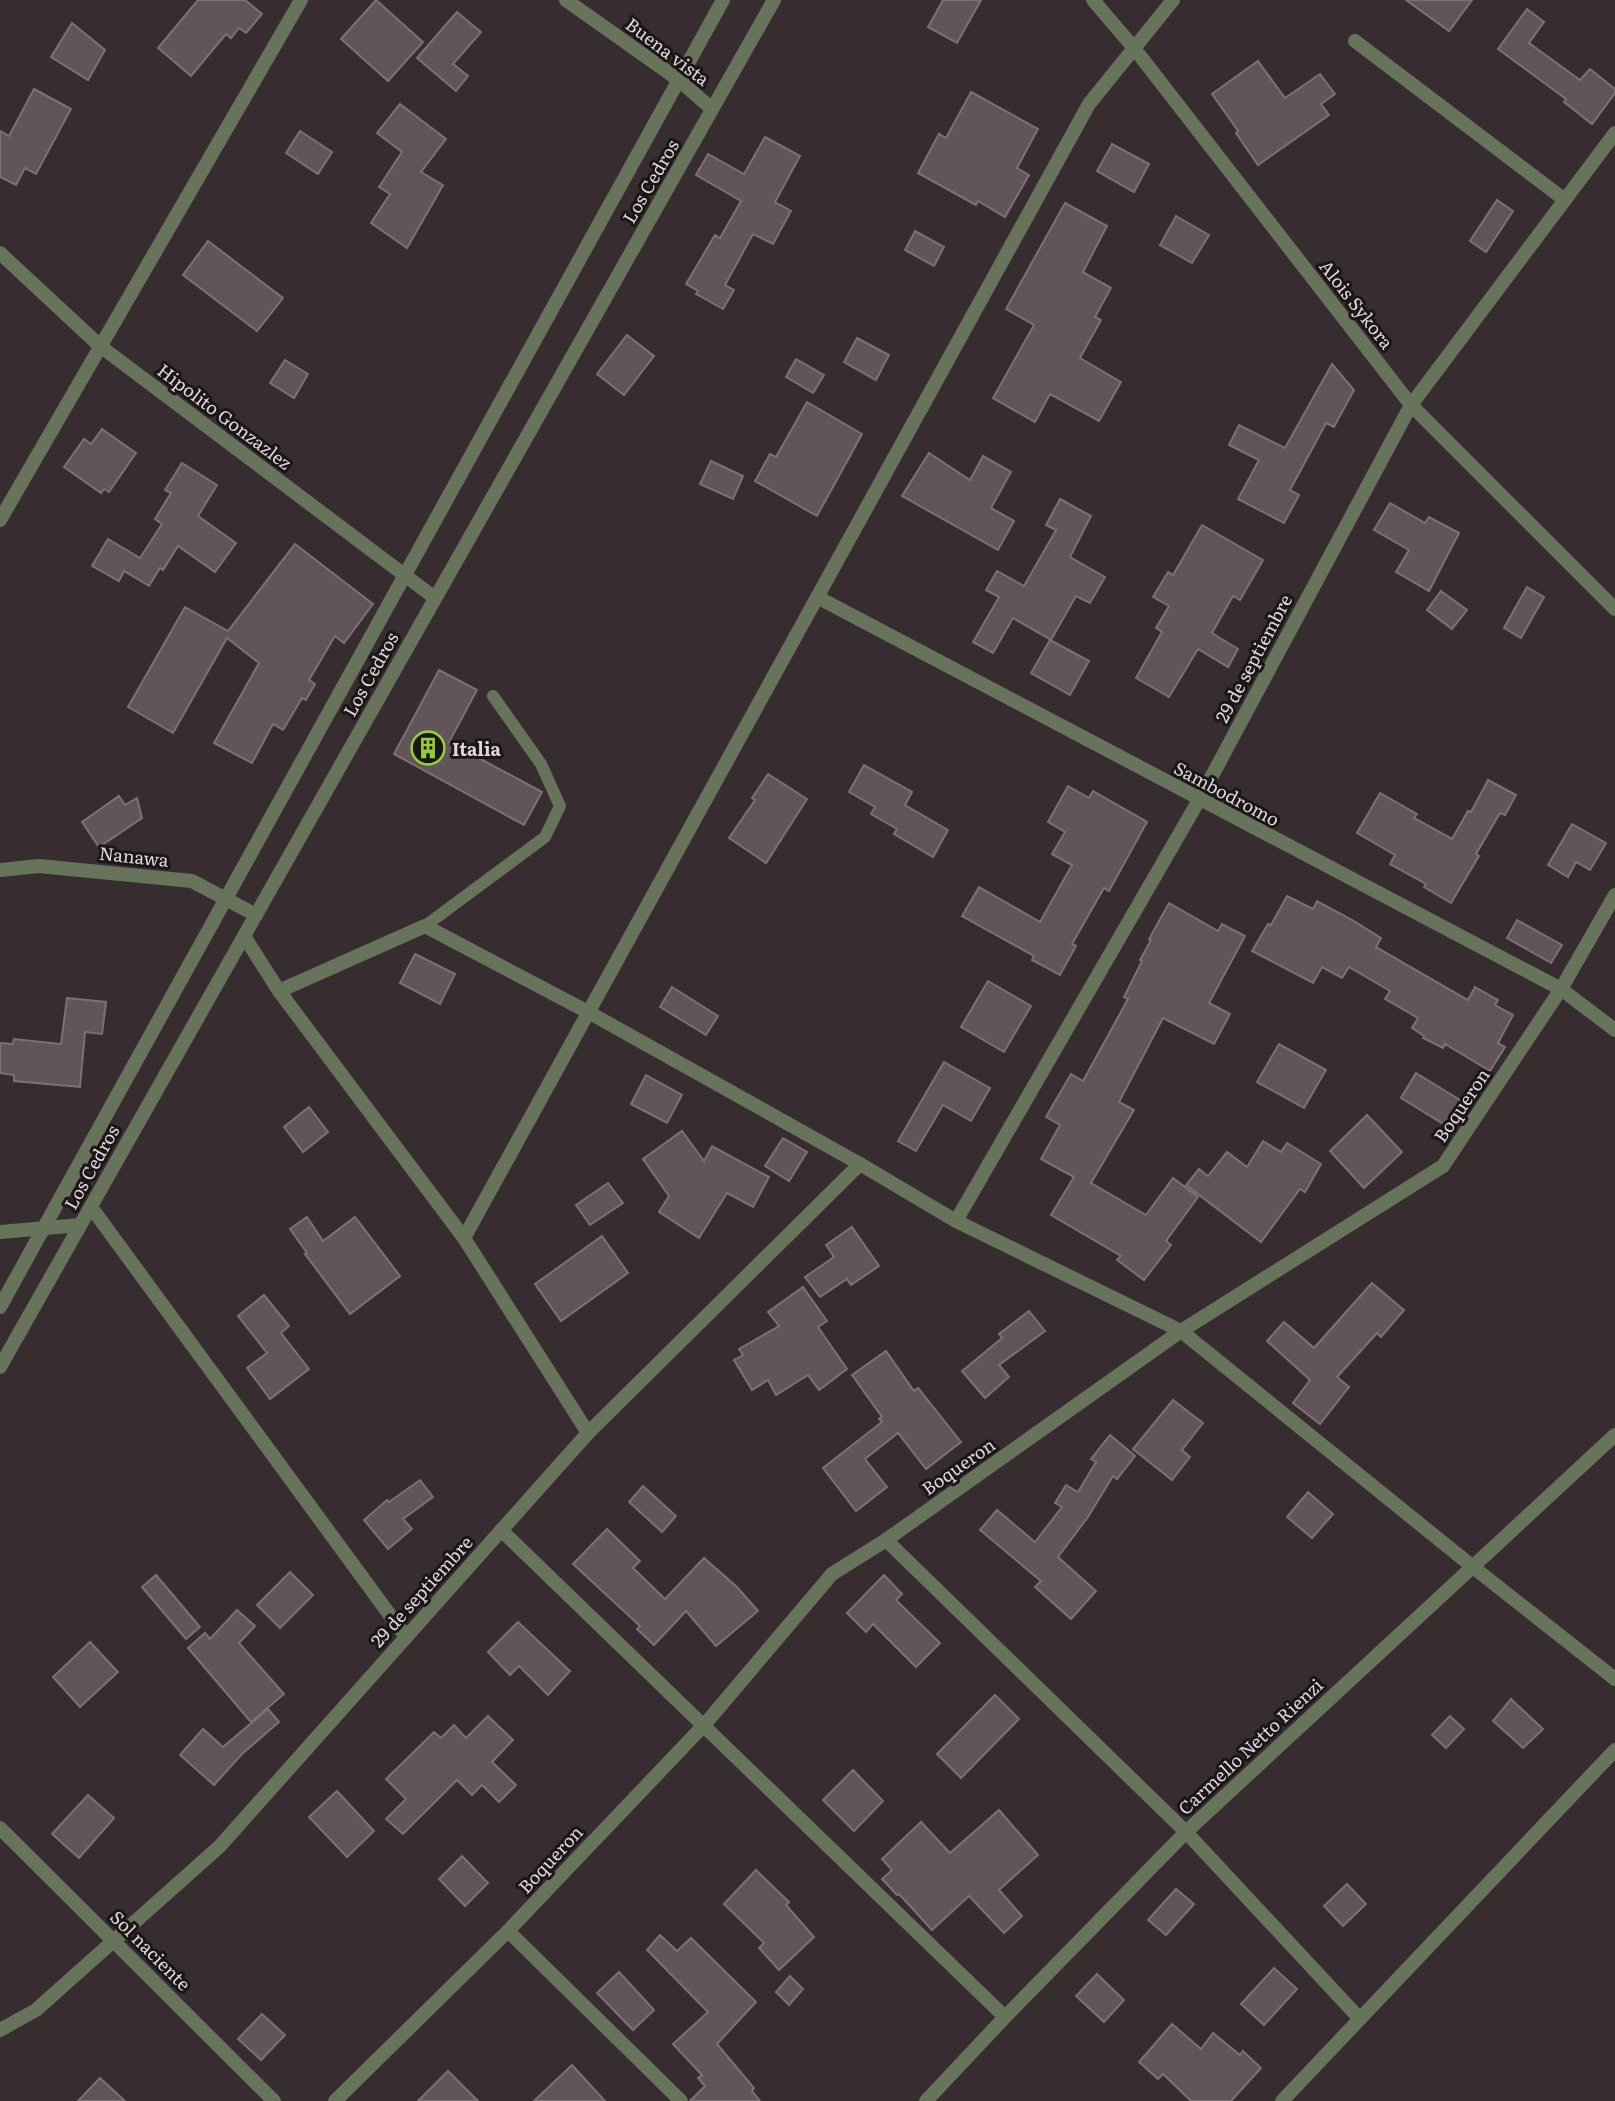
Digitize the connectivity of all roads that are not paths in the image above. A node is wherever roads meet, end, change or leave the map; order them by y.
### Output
1 (301, 0) edge
2 (566, 0) edge
3 (723, 0) edge
4 (774, 0) edge
5 (1093, 0) edge
6 (1172, 0) edge
7 (1355, 41) dead end
8 (1134, 48) junction
9 (679, 80) junction
10 (712, 109) junction
11 (1615, 133) edge
12 (1565, 200) junction
13 (0, 253) edge
14 (100, 346) junction
15 (1411, 405) junction
16 (0, 520) edge
17 (405, 576) junction
18 (817, 597) junction
19 (435, 598) junction
20 (1615, 609) edge
21 (493, 696) dead end
22 (1199, 800) junction
23 (0, 870) edge
24 (1615, 895) edge
25 (226, 899) junction
26 (256, 915) junction
27 (425, 926) junction
28 (244, 936) junction
29 (1561, 989) junction
30 (279, 991) junction
31 (588, 1012) junction
32 (1615, 1030) edge
33 (860, 1164) junction
34 (91, 1207) junction
35 (956, 1221) junction
36 (80, 1225) junction
37 (43, 1229) junction
38 (0, 1232) edge
39 (464, 1238) junction
40 (0, 1307) edge
41 (1181, 1331) junction
42 (0, 1367) edge
43 (588, 1433) junction
44 (1615, 1435) edge
45 (501, 1530) junction
46 (886, 1540) junction
47 (1473, 1567) junction
48 (406, 1637) junction
49 (1615, 1679) edge
50 (705, 1724) junction
51 (1615, 1750) edge
52 (0, 1828) edge
53 (1186, 1832) junction
54 (508, 1931) junction
55 (114, 1940) junction
56 (1005, 2017) junction
57 (1360, 2019) junction
58 (0, 2029) edge
59 (274, 2101) edge
60 (335, 2101) edge
61 (681, 2101) edge
62 (926, 2101) edge
63 (1282, 2101) edge

1 - 14 street
2 - 9 street, Buena vista
3 - 9 street
4 - 10 street, Los Cedros
5 - 8 street, Alois Sykora
6 - 8 street
7 - 12 street
8 - 15 street, Alois Sykora
8 - 18 street
9 - 10 street, Buena vista
9 - 17 street
10 - 19 street, Los Cedros
11 - 12 street, 29 de septiembre
12 - 15 street, 29 de septiembre
13 - 14 street, Hipolito Gonzazlez
14 - 16 street
14 - 17 street, Hipolito Gonzazlez
15 - 20 street, Alois Sykora
15 - 22 street, 29 de septiembre
17 - 19 street, Hipolito Gonzazlez
17 - 25 street
18 - 22 street, Sambodromo
18 - 31 street
19 - 26 street, Los Cedros
21 - 27 lane
22 - 29 street, Sambodromo
22 - 35 street, 29 de septiembre
23 - 25 street, Nanawa
24 - 29 street, Boqueron
25 - 26 street, Nanawa
25 - 37 street
26 - 28 street, Los Cedros
27 - 30 street
27 - 31 street
28 - 30 street
28 - 34 street, Los Cedros
29 - 32 street, Sambodromo
29 - 41 street, Boqueron
30 - 39 street
31 - 33 street
31 - 39 street
33 - 35 street
33 - 43 street, 29 de septiembre
34 - 36 street, Los Cedros
34 - 48 street
35 - 41 street
36 - 37 street
36 - 42 street, Los Cedros
37 - 38 street
37 - 40 street
39 - 43 street
41 - 46 street, Boqueron
41 - 47 street
43 - 45 street, 29 de septiembre
44 - 47 street, Carmello Netto Rienzi
45 - 48 street, 29 de septiembre
45 - 50 street
46 - 50 street, Boqueron
46 - 53 street
47 - 49 street
47 - 53 street, Carmello Netto Rienzi
48 - 55 street, 29 de septiembre
50 - 54 street, Boqueron
50 - 56 street
51 - 57 street
52 - 55 street, Sol naciente
53 - 56 street, Carmello Netto Rienzi
53 - 57 street
54 - 60 street, Boqueron
54 - 61 street
55 - 58 street, 29 de septiembre
55 - 59 street, Sol naciente
56 - 62 street, Carmello Netto Rienzi
57 - 63 street

